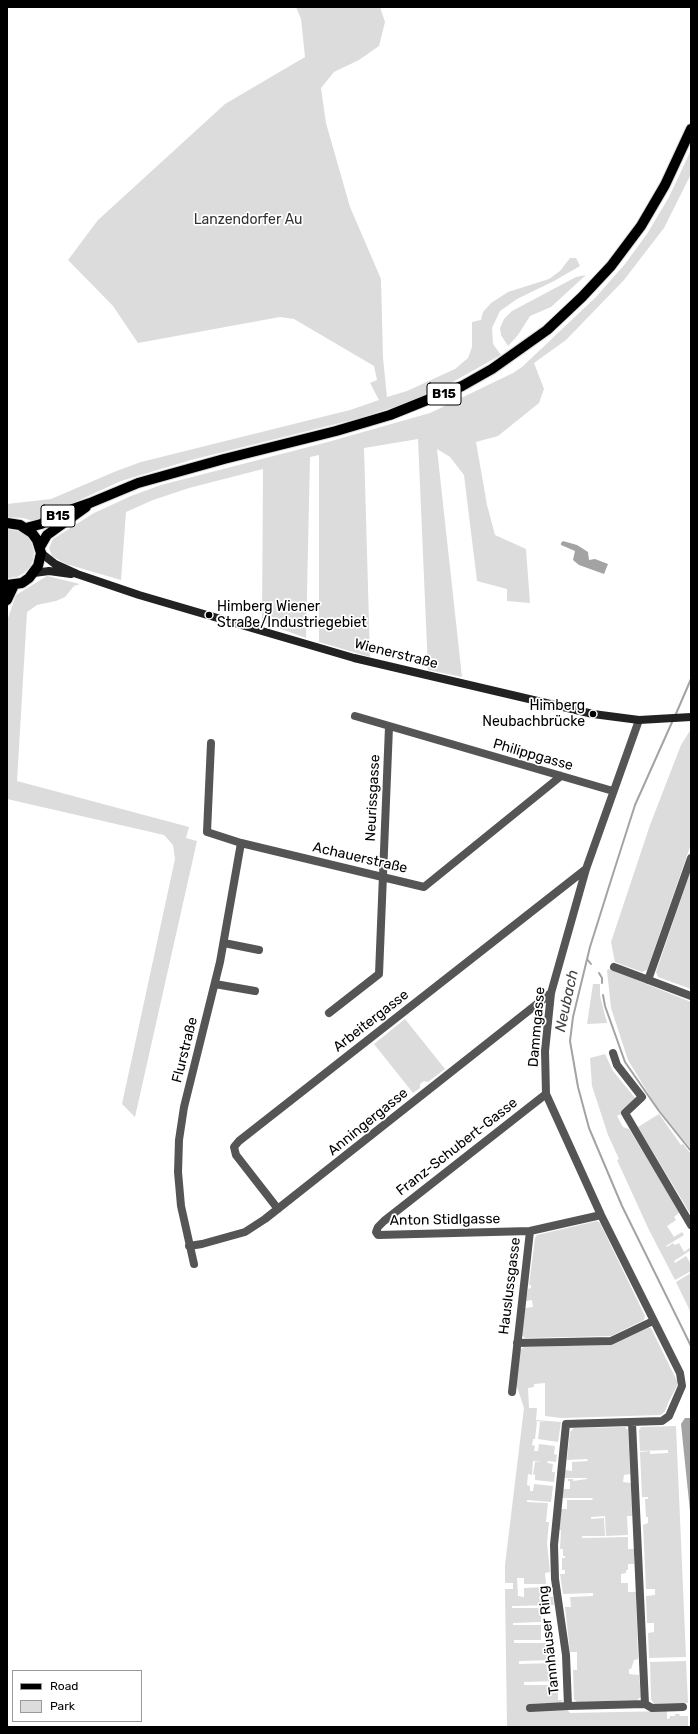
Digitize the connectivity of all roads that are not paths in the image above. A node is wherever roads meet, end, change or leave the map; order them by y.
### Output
1 (691, 129) edge
2 (90, 503) junction
3 (7, 523) edge
4 (26, 528) junction
5 (40, 550) junction
6 (34, 573) junction
7 (78, 574) junction
8 (11, 585) edge
9 (7, 600) edge
10 (355, 716) dead end
11 (689, 717) edge
12 (639, 720) junction
13 (389, 727) junction
14 (211, 743) dead end
15 (561, 776) junction
16 (613, 791) junction
17 (241, 843) junction
18 (691, 858) edge
19 (586, 869) junction
20 (382, 877) junction
21 (224, 943) junction
22 (259, 950) dead end
23 (614, 967) dead end
24 (648, 980) junction
25 (215, 984) junction
26 (254, 991) dead end
27 (551, 993) junction
28 (691, 996) edge
29 (329, 1014) dead end
30 (613, 1053) dead end
31 (546, 1094) junction
32 (278, 1209) junction
33 (601, 1215) junction
34 (384, 1221) joint
35 (691, 1225) edge
36 (530, 1231) junction
37 (189, 1246) junction
38 (194, 1264) dead end
39 (653, 1321) junction
40 (517, 1343) junction
41 (676, 1368) joint
42 (512, 1392) dead end
43 (632, 1423) junction
44 (646, 1704) junction
45 (568, 1706) junction
46 (683, 1707) dead end
47 (530, 1708) dead end

1 - 2 main road, B15
2 - 4 main road, B15
2 - 5 main road, B15
3 - 4 main road, B15
4 - 5 main road, B15
5 - 6 main road, B15
5 - 7 street, Wienerstraße
6 - 7 street, Wienerstraße
6 - 8 main road
7 - 12 street, Wienerstraße
8 - 9 main road
10 - 13 street, Philippgasse
11 - 12 street, Wienerstraße
12 - 16 street, Dammgasse
13 - 15 street, Philippgasse
13 - 20 street, Neurissgasse
14 - 17 street, Achauerstraße
15 - 16 street, Philippgasse
15 - 20 street, Achauerstraße
16 - 19 street, Dammgasse
17 - 20 street, Achauerstraße
17 - 21 street, Flurstraße
18 - 24 street
19 - 27 street, Dammgasse
19 - 32 street, Arbeitergasse
20 - 29 street, Neurissgasse
21 - 22 street
21 - 25 street, Flurstraße
23 - 24 street
24 - 28 street
25 - 26 street
25 - 37 street, Flurstraße
27 - 31 street, Dammgasse
27 - 32 street, Anningergasse
30 - 35 street
31 - 33 street, Dammgasse
31 - 34 street, Franz-Schubert-Gasse
32 - 37 street, Anningergasse
33 - 36 street, Hauslussgasse
33 - 39 street, Dammgasse
34 - 36 street, Anton Stidlgasse
36 - 40 street, Hauslussgasse
37 - 38 street, Flurstraße
39 - 40 street
39 - 41 street, Dammgasse
40 - 42 street, Hauslussgasse
41 - 43 street, Tannhäuser Ring
43 - 44 street
43 - 45 street, Tannhäuser Ring
44 - 45 street, Tannhäuser Ring
44 - 46 street, Tannhäuser Ring
45 - 47 street

